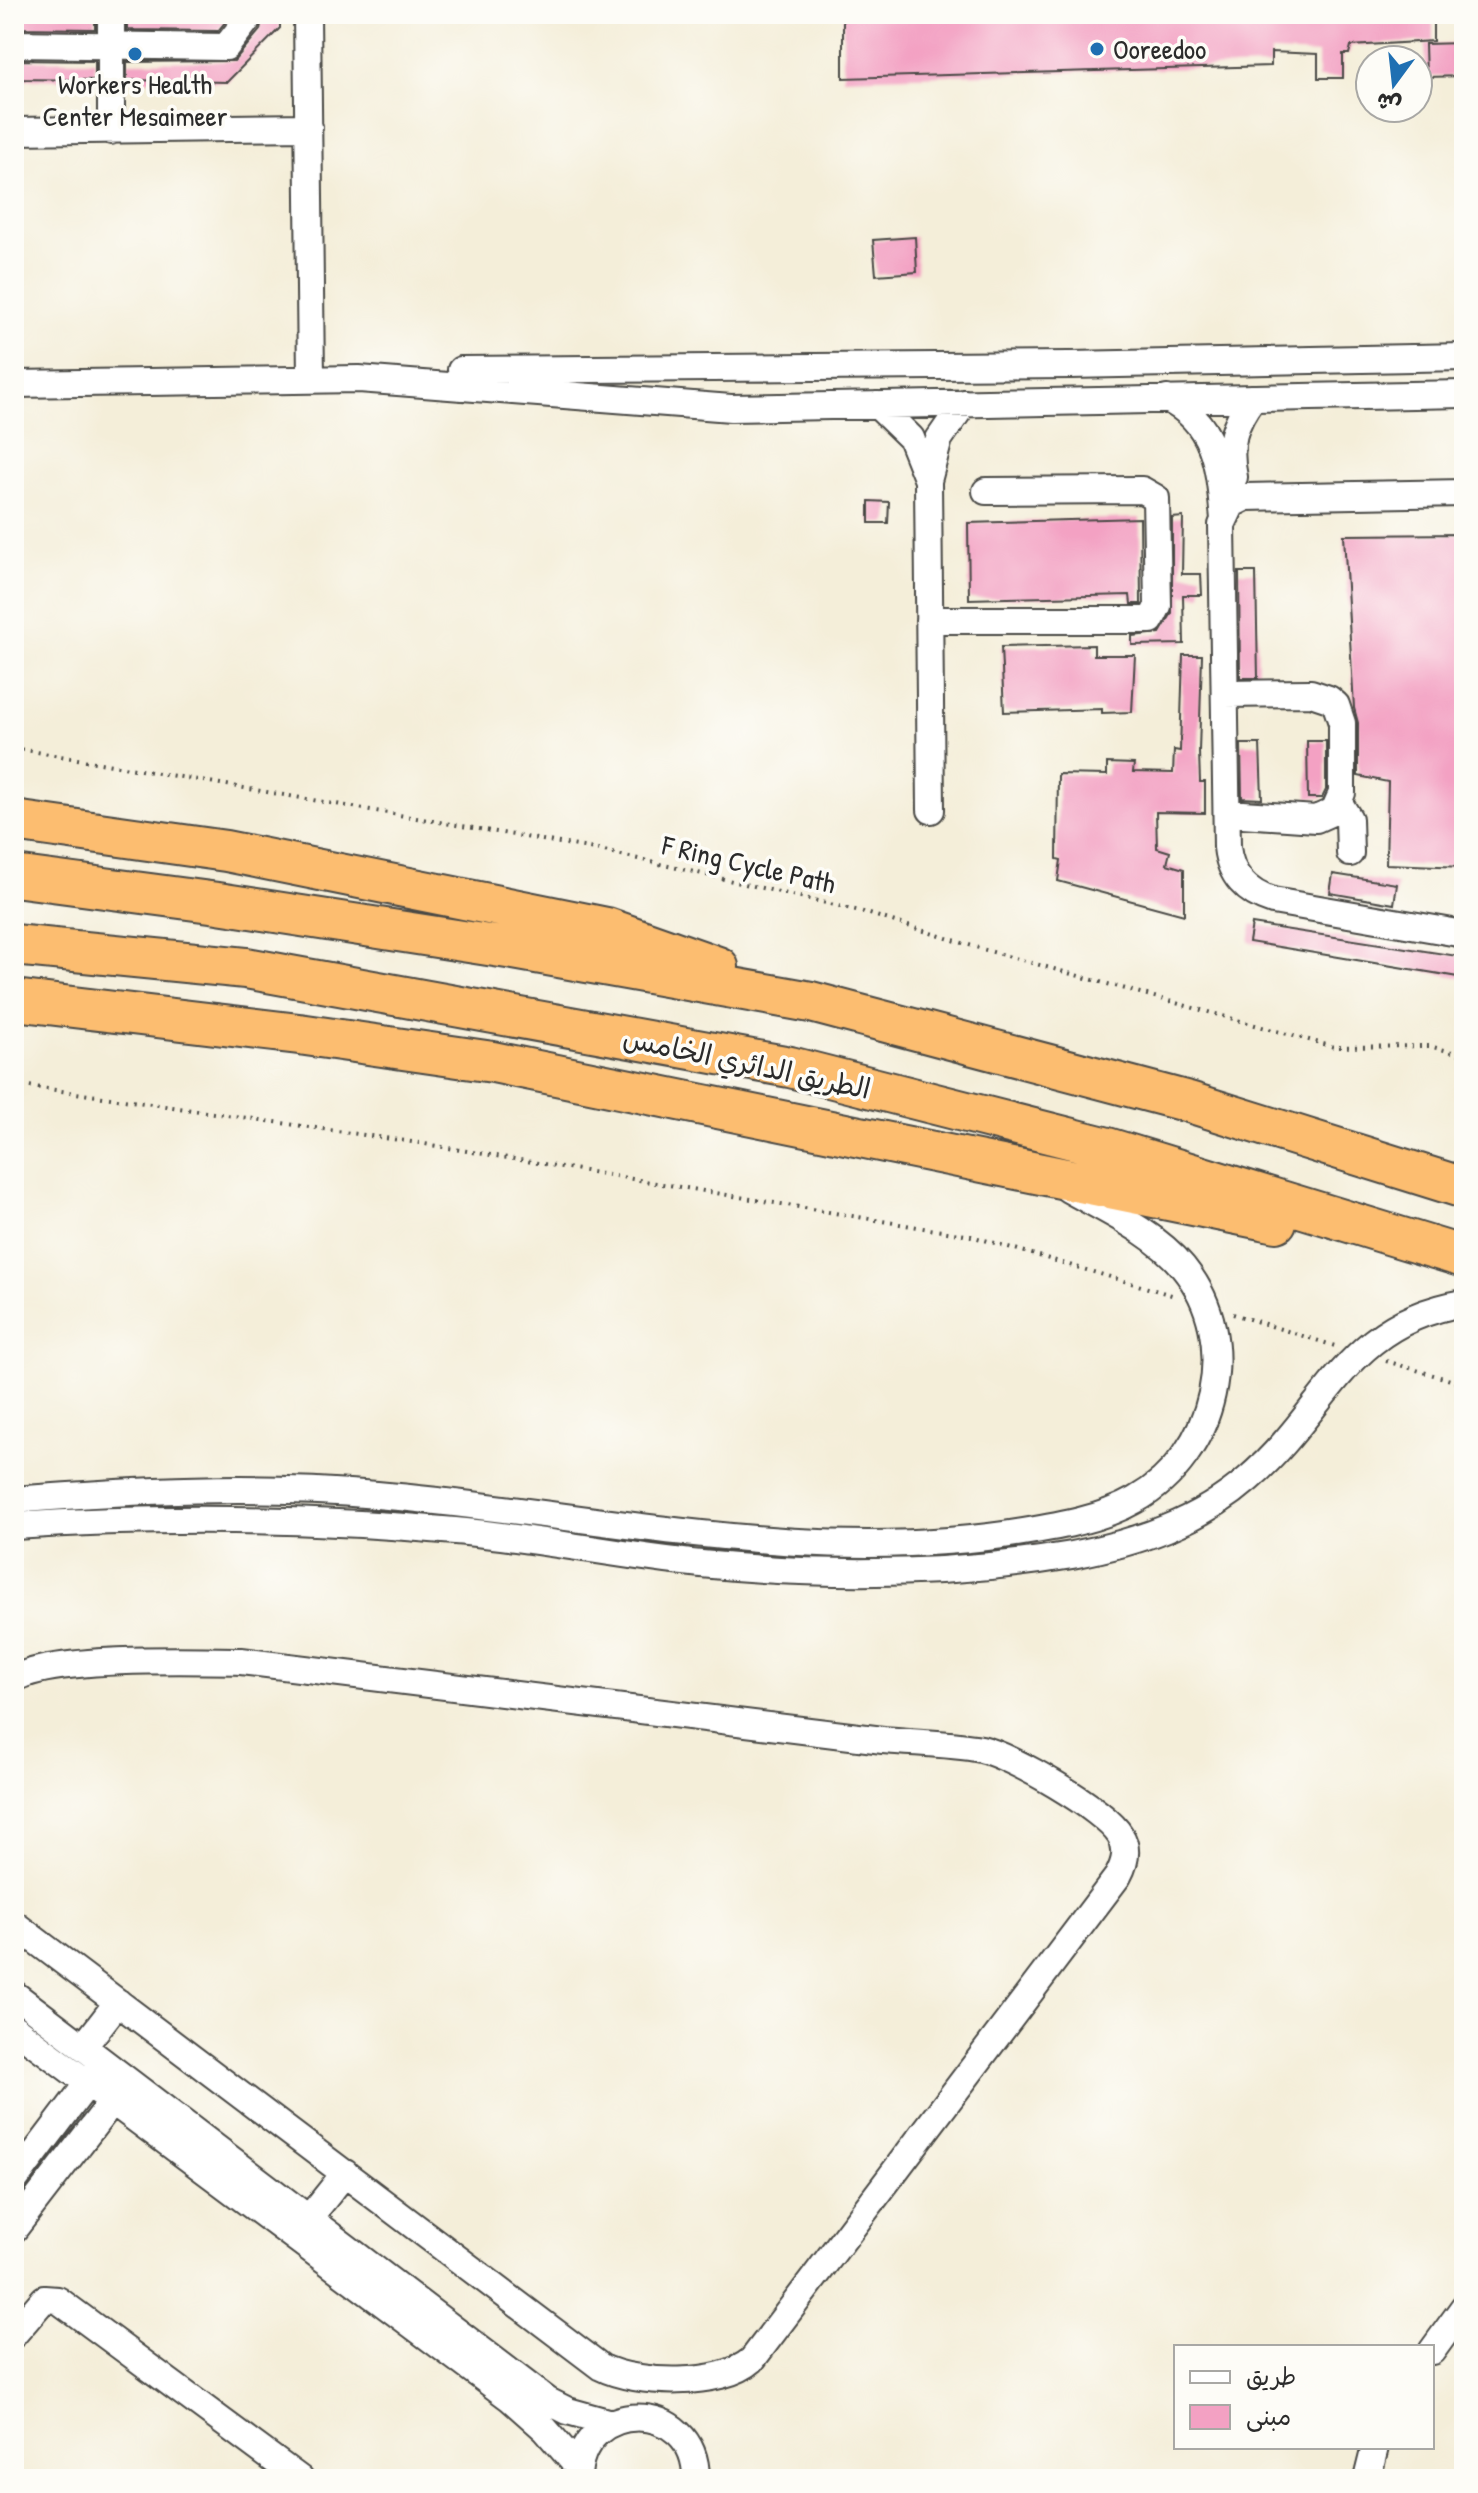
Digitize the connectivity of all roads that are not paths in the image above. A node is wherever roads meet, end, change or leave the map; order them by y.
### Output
1 (111, 14) edge
2 (247, 14) edge
3 (307, 14) edge
4 (14, 44) edge
5 (112, 45) junction
6 (309, 127) junction
7 (14, 131) edge
8 (111, 131) junction
9 (1464, 357) edge
10 (311, 379) junction
11 (359, 379) junction
12 (14, 384) edge
13 (1464, 394) edge
14 (1253, 398) junction
15 (1167, 399) junction
16 (964, 403) junction
17 (877, 405) junction
18 (928, 481) junction
19 (986, 491) dead end
20 (1464, 493) edge
21 (1231, 509) junction
22 (929, 620) junction
23 (1225, 694) junction
24 (1339, 803) junction
25 (931, 810) dead end
26 (1227, 813) junction
27 (14, 821) edge
28 (1350, 853) dead end
29 (14, 876) edge
30 (1464, 934) edge
31 (14, 945) edge
32 (14, 1000) edge
33 (811, 1002) junction
34 (1052, 1178) junction
35 (1464, 1188) edge
36 (1464, 1258) edge
37 (1464, 1303) edge
38 (14, 1500) edge
39 (14, 1526) edge
40 (1026, 1531) junction
41 (1031, 1560) junction
42 (14, 1679) edge
43 (14, 1924) edge
44 (14, 1994) edge
45 (118, 2002) junction
46 (14, 2028) edge
47 (94, 2054) junction
48 (128, 2081) junction
49 (87, 2083) junction
50 (111, 2102) junction
51 (345, 2173) junction
52 (14, 2181) edge
53 (309, 2218) junction
54 (14, 2229) edge
55 (1464, 2307) edge
56 (14, 2334) edge
57 (1434, 2348) edge
58 (611, 2423) junction
59 (1374, 2449) edge
60 (578, 2473) edge
61 (697, 2476) edge
62 (300, 2479) edge
63 (1367, 2479) edge

1 - 5 street
2 - 5 street
3 - 6 street
4 - 5 street
5 - 8 street
6 - 8 street
6 - 10 street
7 - 8 street
9 - 11 street
10 - 11 street
10 - 12 street
11 - 17 street
13 - 14 street
14 - 15 street
14 - 21 street
15 - 16 street
15 - 21 street
16 - 17 street
16 - 18 street
17 - 18 street
18 - 22 street
19 - 22 street
20 - 21 street
21 - 23 street
22 - 25 street
23 - 24 street
23 - 26 street
24 - 26 street
24 - 28 street
26 - 30 street
27 - 33 highway
29 - 33 highway
31 - 36 highway, الطريق الدائري الخامس
32 - 34 highway
33 - 35 highway
34 - 36 highway
34 - 40 street
37 - 41 street
38 - 40 street
39 - 41 street
40 - 41 street
42 - 51 street
43 - 45 street
44 - 47 street
45 - 47 street
45 - 51 street
46 - 49 street
47 - 48 street
47 - 49 street
48 - 50 street
48 - 53 street
49 - 50 street
49 - 52 street
50 - 54 street
50 - 60 street
51 - 53 street
53 - 58 street
55 - 57 street
56 - 62 street
58 - 60 street
58 - 61 street
59 - 63 street

